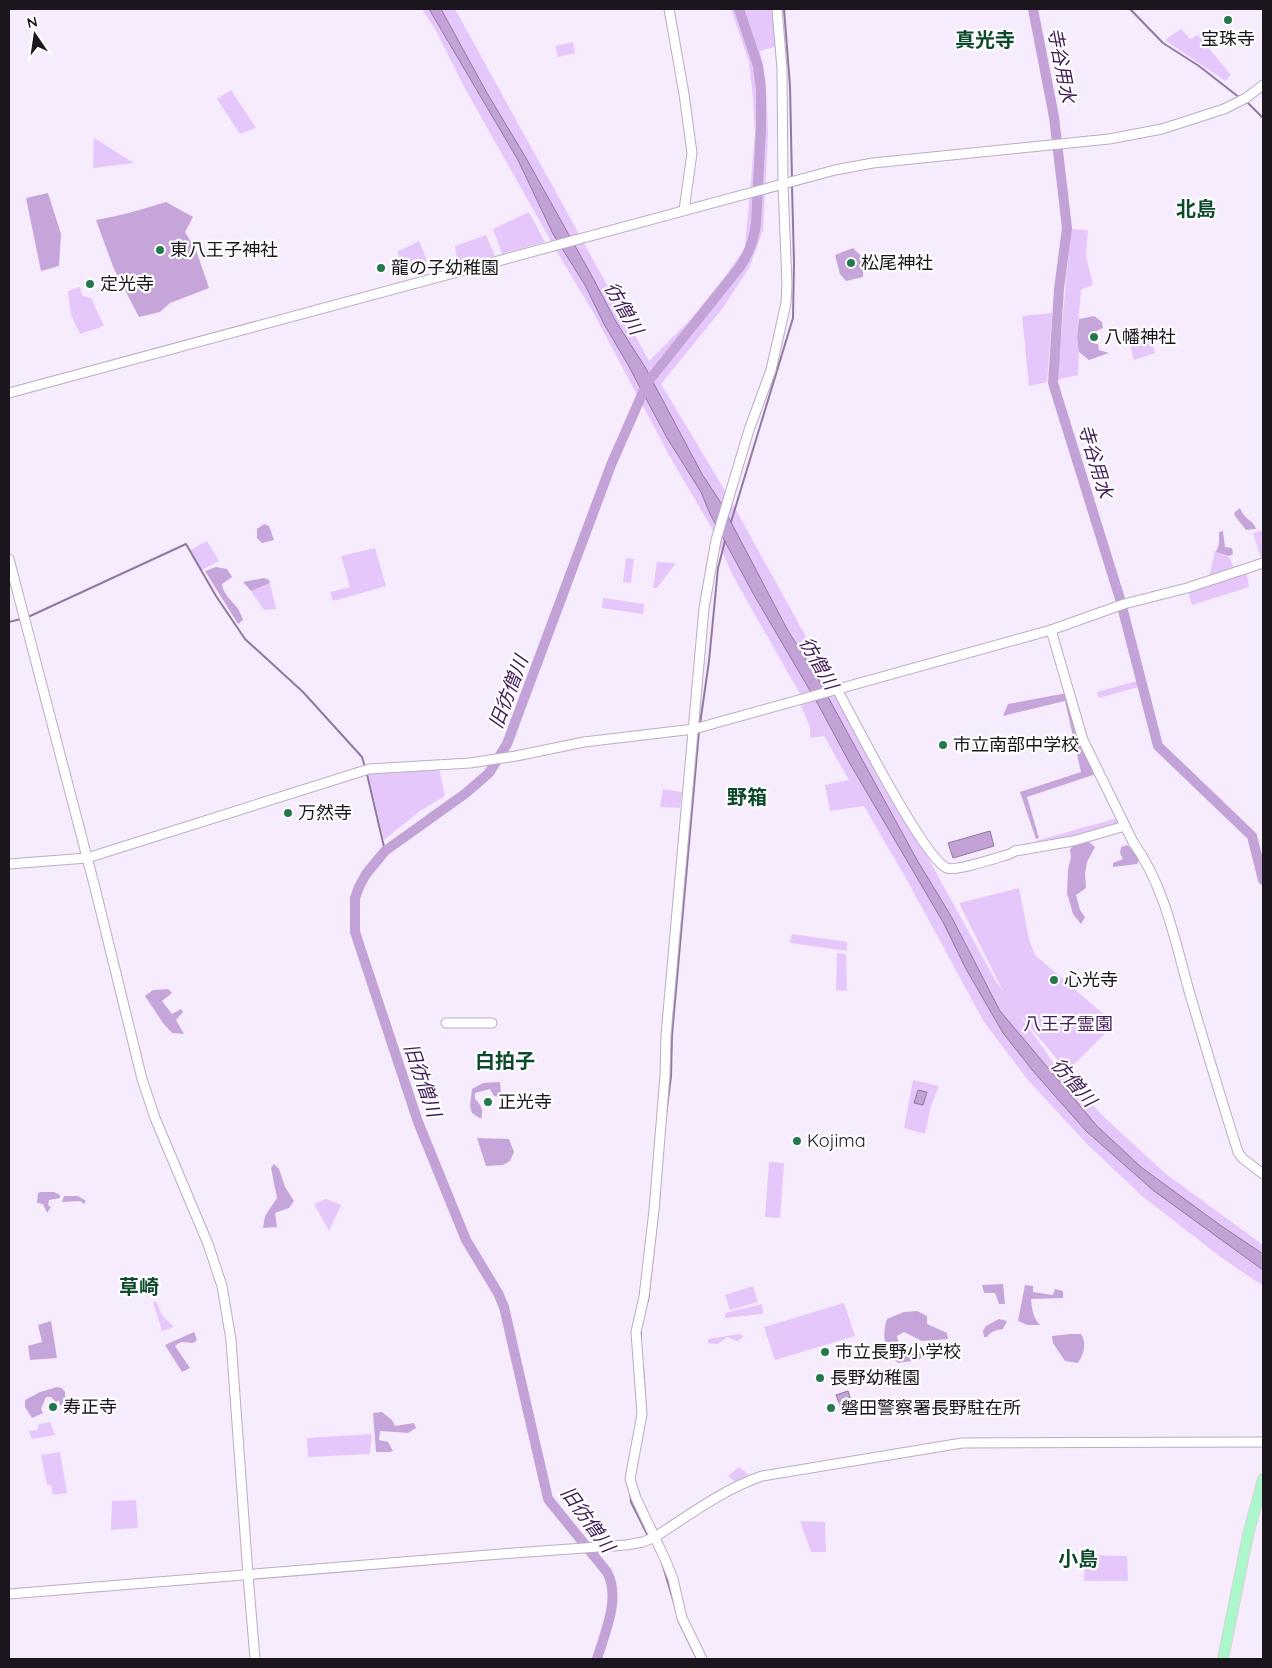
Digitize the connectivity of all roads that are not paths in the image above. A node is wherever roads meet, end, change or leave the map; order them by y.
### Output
1 (669, 9) edge
2 (777, 9) edge
3 (1263, 85) edge
4 (783, 184) junction
5 (684, 210) junction
6 (9, 393) edge
7 (9, 559) edge
8 (1263, 563) edge
9 (1051, 630) junction
10 (835, 690) junction
11 (694, 728) junction
12 (1125, 826) junction
13 (87, 858) junction
14 (9, 864) edge
15 (446, 1023) dead end
16 (492, 1023) dead end
17 (1263, 1174) edge
18 (1263, 1442) edge
19 (1263, 1479) edge
20 (655, 1536) junction
21 (248, 1575) junction
22 (9, 1594) edge
23 (255, 1659) edge
24 (702, 1659) edge
25 (1223, 1659) edge

1 - 5 street
2 - 4 street
3 - 4 street
4 - 5 street
4 - 11 street
5 - 6 street
7 - 13 street
8 - 9 street
9 - 10 street
9 - 12 street
10 - 11 street
10 - 12 street
11 - 13 street
11 - 20 street
12 - 17 street
13 - 14 street
13 - 21 street
15 - 16 street
18 - 20 street
19 - 25 main road
20 - 21 street
20 - 24 street
21 - 22 street
21 - 23 street

